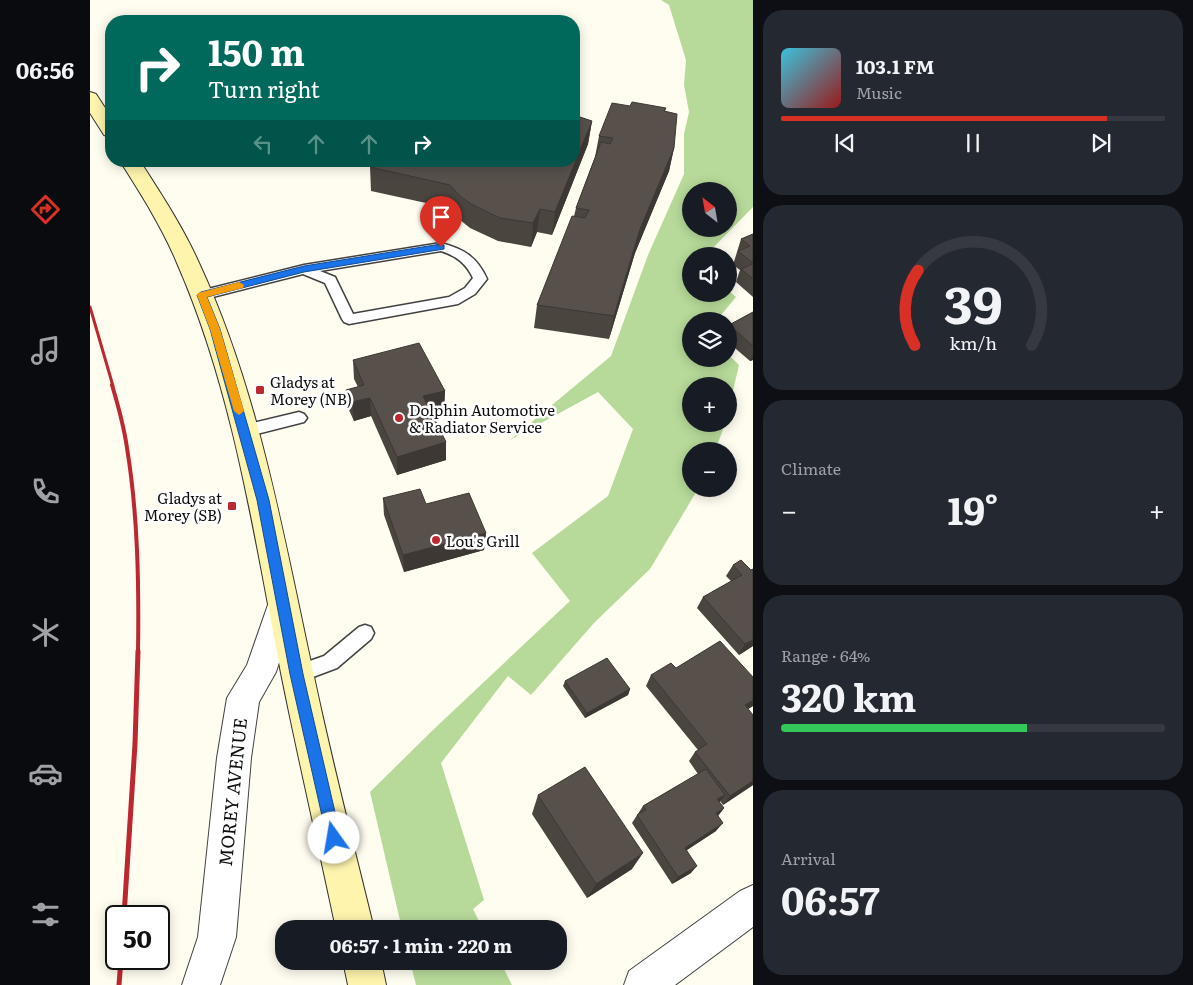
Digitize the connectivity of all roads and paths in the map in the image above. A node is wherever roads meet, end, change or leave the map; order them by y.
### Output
1 (90, 98) edge
2 (105, 122) edge
3 (134, 167) edge
4 (304, 269) junction
5 (201, 295) junction
6 (299, 418) dead end
7 (245, 431) junction
8 (282, 605) junction
9 (365, 633) dead end
10 (297, 674) junction
11 (753, 904) edge
12 (353, 920) edge
13 (364, 970) edge
14 (201, 985) edge
15 (367, 985) edge
16 (643, 985) edge

1 - 2 main road
3 - 5 main road
4 - 4 lane
4 - 5 lane
5 - 7 main road
6 - 7 lane
7 - 8 main road
8 - 10 main road
8 - 14 street, MOREY AVENUE
9 - 10 lane
10 - 12 main road
11 - 16 street
13 - 15 main road

